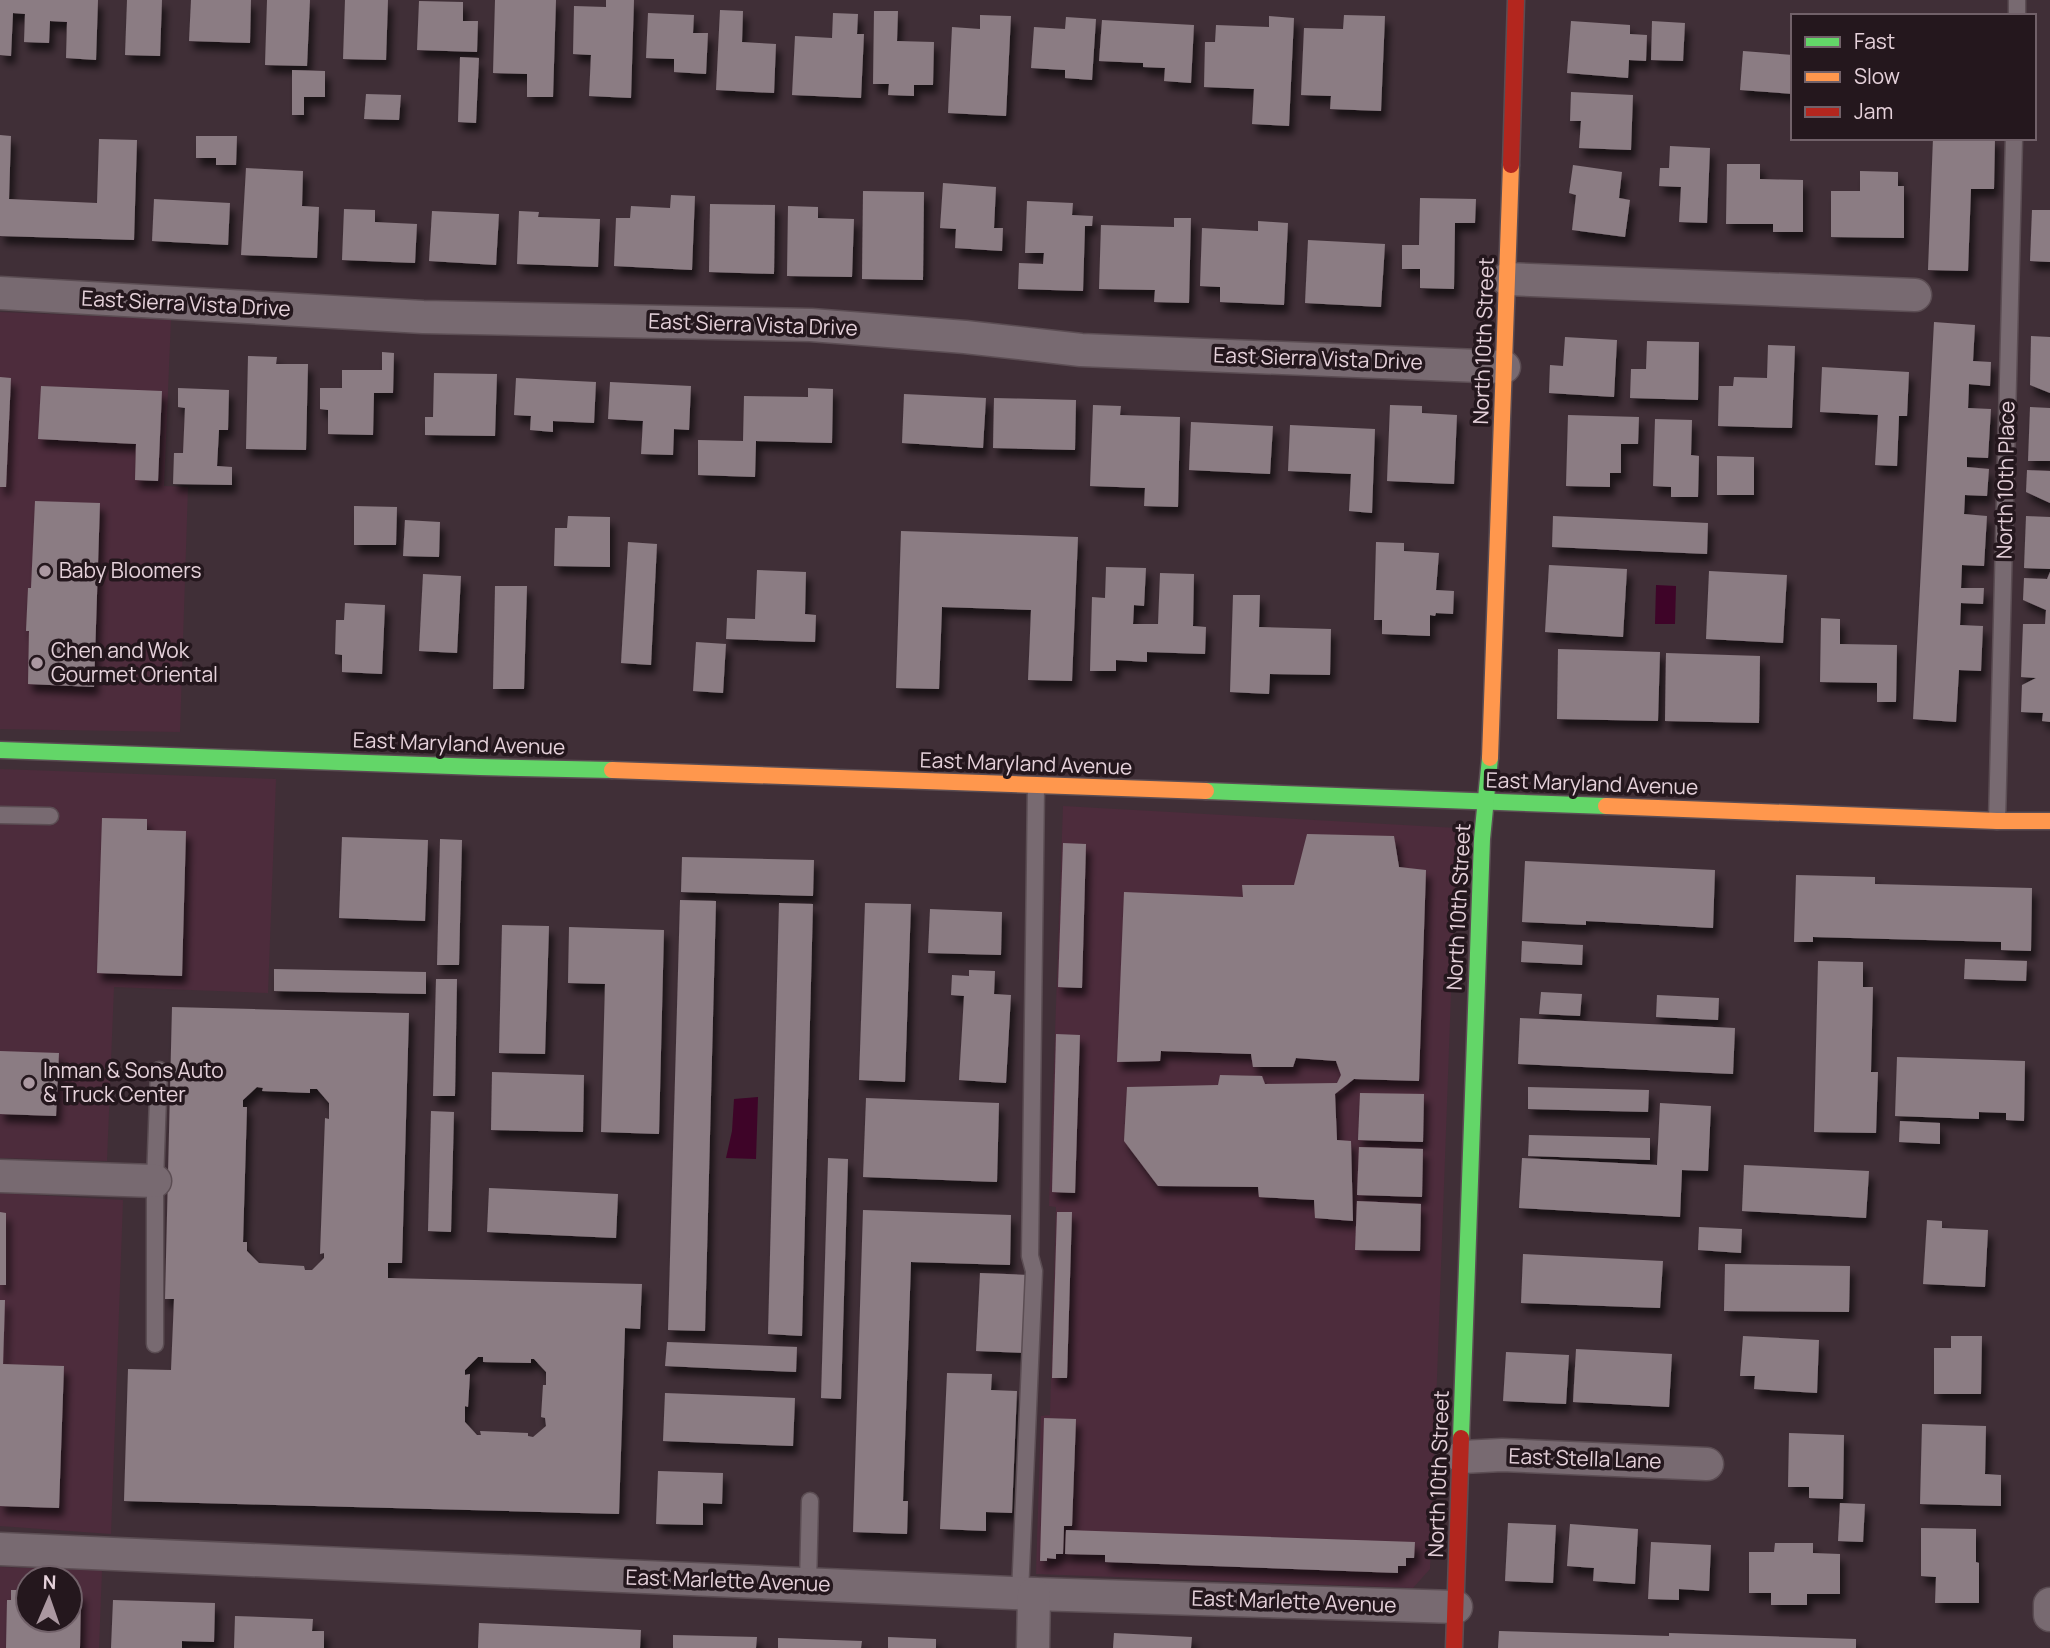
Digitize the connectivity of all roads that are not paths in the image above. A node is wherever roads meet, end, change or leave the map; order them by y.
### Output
1 (1517, 0) edge
2 (2014, 140) edge
3 (1507, 279) junction
4 (0, 293) edge
5 (1914, 295) dead end
6 (1504, 367) junction
7 (0, 750) edge
8 (1036, 786) junction
9 (1486, 801) junction
10 (0, 815) edge
11 (50, 817) dead end
12 (1997, 821) junction
13 (2050, 821) edge
14 (159, 1070) dead end
15 (0, 1176) edge
16 (156, 1181) junction
17 (155, 1344) dead end
18 (1462, 1457) junction
19 (1707, 1464) dead end
20 (810, 1501) dead end
21 (0, 1549) edge
22 (808, 1584) junction
23 (1027, 1593) junction
24 (2050, 1604) edge
25 (1456, 1606) junction
26 (2050, 1615) edge
27 (1033, 1648) edge
28 (1454, 1648) edge

1 - 3 street, North 10th Street
2 - 12 lane, North 10th Place
3 - 5 street
3 - 6 street, North 10th Street
4 - 6 street, East Sierra Vista Drive
6 - 9 street, North 10th Street
7 - 8 street, East Maryland Avenue
8 - 9 street, East Maryland Avenue
8 - 23 lane
9 - 12 street, East Maryland Avenue
9 - 18 street, North 10th Street
10 - 11 lane
12 - 13 street, East Maryland Avenue
14 - 16 lane
15 - 16 street
16 - 17 lane
18 - 19 street, East Stella Lane
18 - 25 street, North 10th Street
20 - 22 lane
21 - 22 street, East Marlette Avenue
22 - 23 street, East Marlette Avenue
23 - 25 street, East Marlette Avenue
23 - 27 street
24 - 26 street
25 - 28 street, North 10th Street

